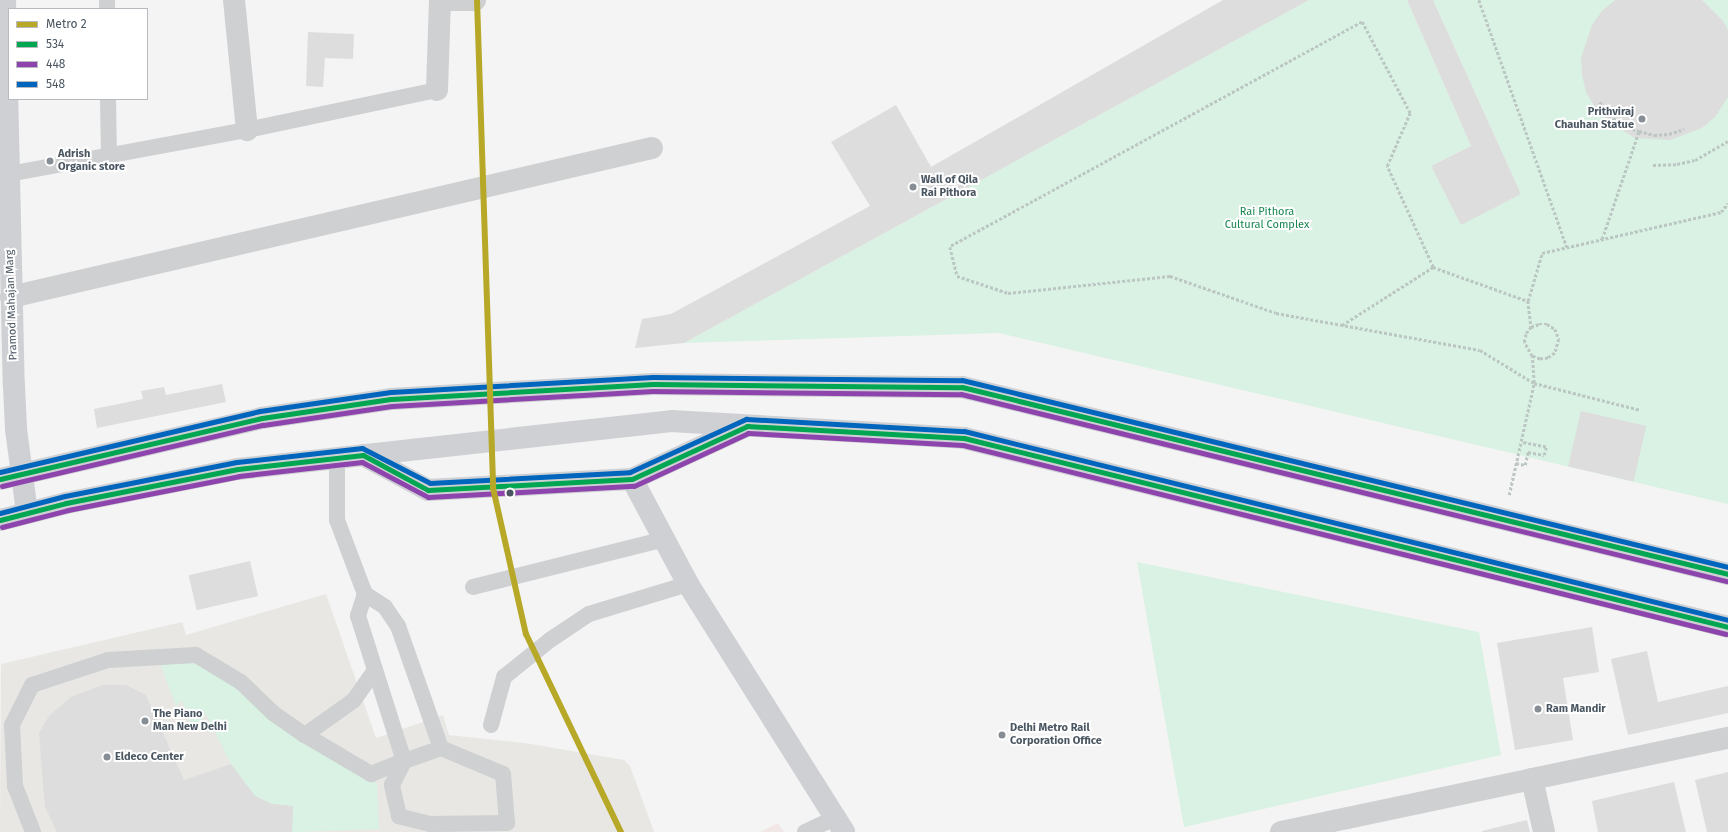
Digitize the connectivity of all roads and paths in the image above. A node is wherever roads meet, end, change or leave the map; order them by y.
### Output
1 (5, 0) edge
2 (234, 0) edge
3 (440, 0) edge
4 (451, 0) edge
5 (475, 0) edge
6 (1479, 0) edge
7 (437, 90) joint
8 (108, 100) edge
9 (1600, 102) dead end
10 (1684, 129) dead end
11 (247, 130) junction
12 (1639, 131) junction
13 (1728, 140) edge
14 (652, 148) dead end
15 (109, 156) junction
16 (1653, 165) dead end
17 (9, 174) junction
18 (1728, 203) edge
19 (1602, 239) junction
20 (1566, 247) junction
21 (1433, 267) junction
22 (11, 297) junction
23 (1528, 301) junction
24 (1342, 325) junction
25 (1531, 327) junction
26 (1532, 356) junction
27 (1534, 383) junction
28 (1641, 410) dead end
29 (747, 426) junction
30 (1520, 442) junction
31 (363, 455) junction
32 (337, 458) junction
33 (1516, 463) junction
34 (23, 475) junction
35 (0, 478) edge
36 (632, 479) junction
37 (27, 512) junction
38 (1, 517) edge
39 (1503, 519) junction
40 (665, 539) junction
41 (1728, 574) edge
42 (688, 584) junction
43 (473, 587) dead end
44 (365, 594) junction
45 (1728, 627) edge
46 (375, 670) junction
47 (491, 725) dead end
48 (305, 735) junction
49 (1728, 738) edge
50 (441, 748) junction
51 (404, 761) junction
52 (1532, 779) junction
53 (31, 825) edge
54 (839, 825) edge
55 (508, 827) edge
56 (1312, 829) edge
57 (40, 832) edge
58 (805, 832) edge
59 (1281, 832) edge
60 (1544, 832) edge

1 - 17 main road, Pramod Mahajan Marg
2 - 11 street
3 - 7 street
4 - 5 street
6 - 20 path
7 - 11 lane
8 - 15 lane
9 - 12 path
10 - 12 path
11 - 15 lane
12 - 19 path
13 - 16 path
14 - 22 street
15 - 17 lane
17 - 22 main road, Pramod Mahajan Marg
18 - 19 path
19 - 20 path
20 - 23 path
21 - 23 path
21 - 24 path
21 - 24 path
22 - 34 main road, Pramod Mahajan Marg
23 - 25 path
24 - 27 path
25 - 26 path
25 - 26 path
26 - 27 path
27 - 28 path
27 - 30 path
29 - 31 main road
29 - 36 main road
29 - 45 main road
30 - 33 path
30 - 33 path
31 - 32 main road
31 - 36 main road
32 - 37 main road
32 - 44 lane
33 - 39 path
34 - 35 main road
34 - 37 main road, Pramod Mahajan Marg
34 - 39 main road
36 - 40 main road
37 - 38 main road
39 - 41 main road
40 - 42 main road
40 - 43 lane
42 - 47 lane
42 - 54 main road
44 - 46 lane
44 - 50 lane
46 - 48 lane
46 - 51 lane
48 - 51 lane
48 - 53 lane
49 - 52 street
50 - 51 lane
50 - 55 lane
51 - 55 lane
52 - 56 street
52 - 60 street
53 - 57 lane
54 - 58 lane
56 - 59 street

